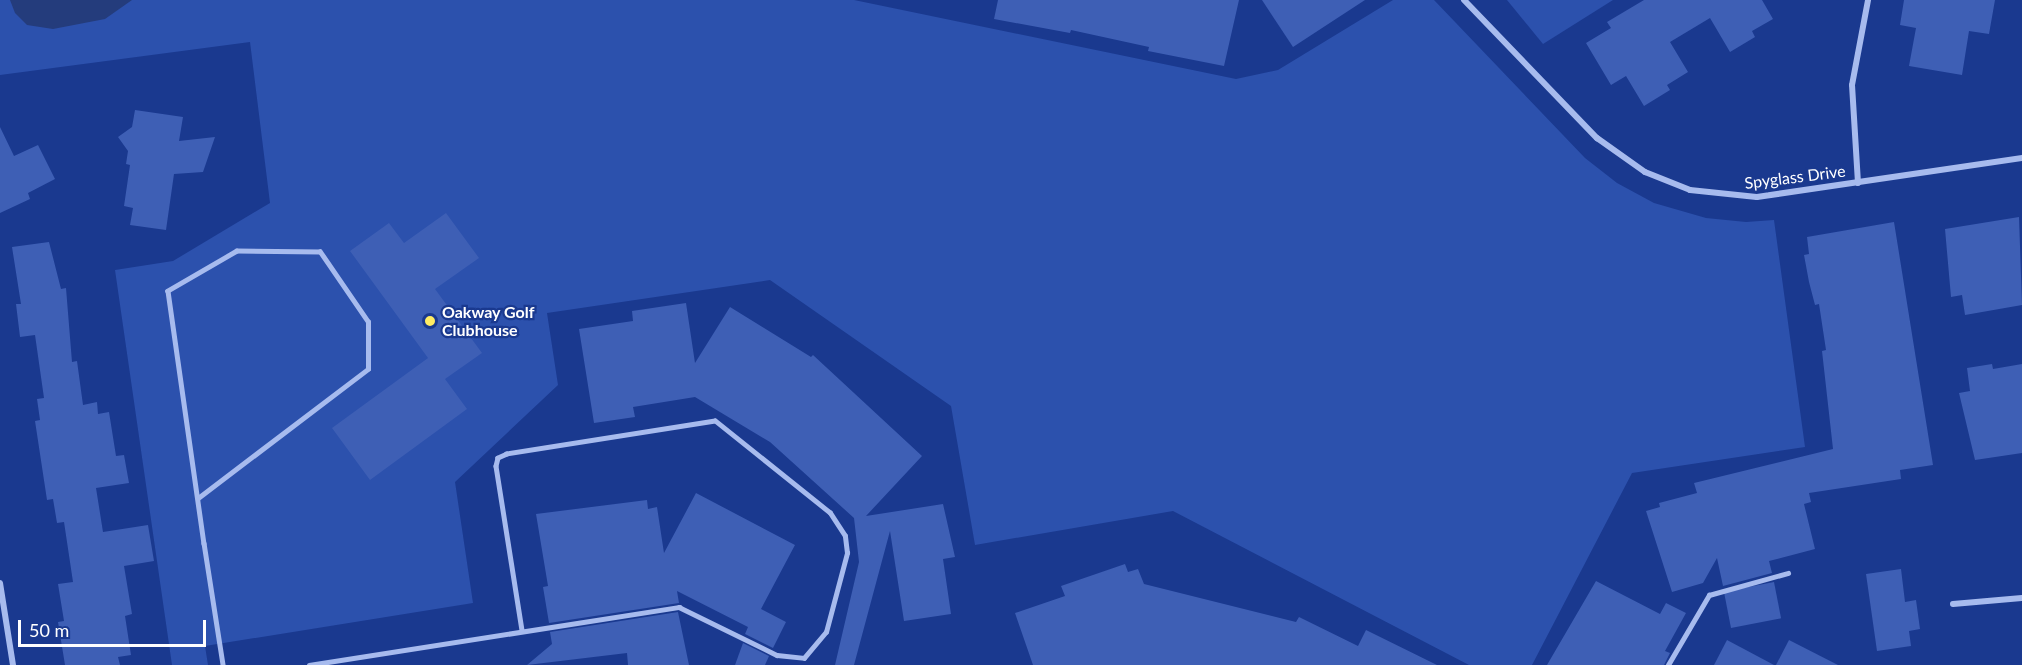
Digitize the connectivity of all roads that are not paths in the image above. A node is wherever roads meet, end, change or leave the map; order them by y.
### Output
1 (1464, 0) edge
2 (1868, 0) edge
3 (2022, 158) edge
4 (1858, 183) junction
5 (198, 498) junction
6 (1788, 573) dead end
7 (0, 583) edge
8 (2022, 598) edge
9 (1953, 604) dead end
10 (522, 630) junction
11 (13, 665) edge
12 (223, 665) edge
13 (309, 665) edge
14 (1668, 665) edge

1 - 4 street, Spyglass Drive
2 - 4 street
3 - 4 street, Spyglass Drive
5 - 5 lane
5 - 12 lane
6 - 14 lane
7 - 11 street
8 - 9 street
10 - 10 lane
10 - 13 lane

